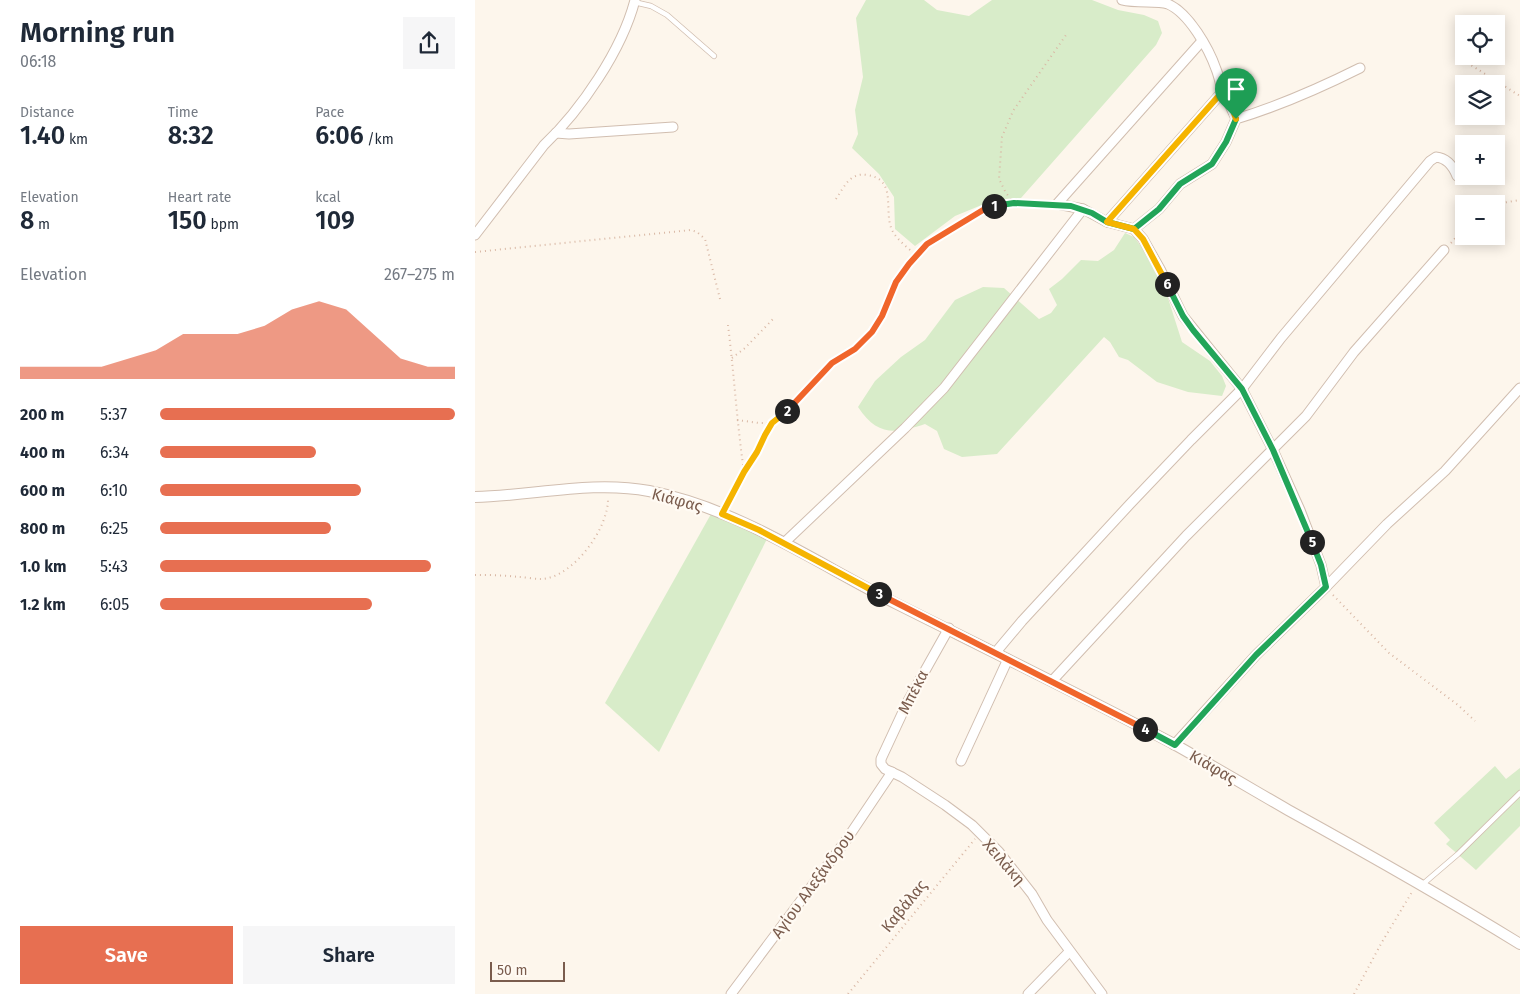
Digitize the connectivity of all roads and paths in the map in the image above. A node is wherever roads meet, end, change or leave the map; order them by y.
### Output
1 (1123, 0) edge
2 (635, 1) edge
3 (1065, 35) dead end
4 (1202, 41) junction
5 (713, 56) dead end
6 (1471, 65) edge
7 (1360, 68) dead end
8 (1223, 91) junction
9 (1520, 96) edge
10 (1236, 119) junction
11 (673, 127) dead end
12 (556, 133) junction
13 (1455, 171) edge
14 (836, 199) dead end
15 (1520, 200) edge
16 (1505, 202) edge
17 (1014, 203) junction
18 (1057, 204) junction
19 (1083, 209) junction
20 (1107, 222) junction
21 (1134, 229) junction
22 (475, 234) edge
23 (1455, 238) edge
24 (1444, 250) joint
25 (475, 252) edge
26 (917, 256) junction
27 (721, 299) dead end
28 (775, 317) dead end
29 (728, 325) dead end
30 (732, 358) junction
31 (1520, 388) edge
32 (1242, 389) junction
33 (737, 420) junction
34 (772, 423) junction
35 (1273, 450) junction
36 (744, 472) junction
37 (608, 488) junction
38 (475, 497) edge
39 (722, 514) junction
40 (785, 543) junction
41 (475, 575) edge
42 (1326, 587) junction
43 (949, 628) junction
44 (996, 652) junction
45 (1008, 659) junction
46 (1052, 681) junction
47 (1475, 721) dead end
48 (1175, 745) junction
49 (881, 758) joint
50 (961, 761) dead end
51 (892, 772) junction
52 (1520, 793) edge
53 (979, 833) junction
54 (1420, 883) junction
55 (1520, 944) edge
56 (1069, 952) junction
57 (731, 994) edge
58 (848, 994) edge
59 (1028, 994) edge
60 (1102, 994) edge
61 (1353, 994) edge

1 - 4 street
2 - 5 lane
2 - 12 street
3 - 17 path
4 - 8 street
4 - 18 street
6 - 9 path
7 - 10 street
8 - 10 street
8 - 20 street
10 - 21 street
11 - 12 street
12 - 22 street
13 - 32 street
14 - 26 path
15 - 16 path
17 - 18 path
17 - 26 path
18 - 19 street
19 - 20 street
19 - 40 street
20 - 21 street
21 - 32 street
23 - 24 path
24 - 35 street
25 - 27 path
26 - 34 path
28 - 30 path
29 - 30 path
30 - 33 path
31 - 42 street
32 - 35 street
32 - 44 street
33 - 34 path
33 - 36 path
34 - 36 path
35 - 42 street
35 - 46 street
36 - 39 path
37 - 38 street, Κιάφας
37 - 39 street, Κιάφας
37 - 41 path
39 - 40 street, Κιάφας
40 - 43 street, Κιάφας
42 - 47 path
42 - 48 street
43 - 44 street, Κιάφας
43 - 49 street, Μπέκα
44 - 45 street, Κιάφας
45 - 46 street, Κιάφας
45 - 50 street
46 - 48 street, Κιάφας
48 - 54 street, Κιάφας
49 - 51 street, Χειλάκη
51 - 53 street, Χειλάκη
51 - 57 street, Αγίου Αλεξάνδρου
52 - 54 lane
53 - 56 street, Χειλάκη
53 - 58 path, Καβάλας
54 - 55 street, Κιάφας
54 - 61 path
56 - 59 street
56 - 60 street, Χειλάκη

